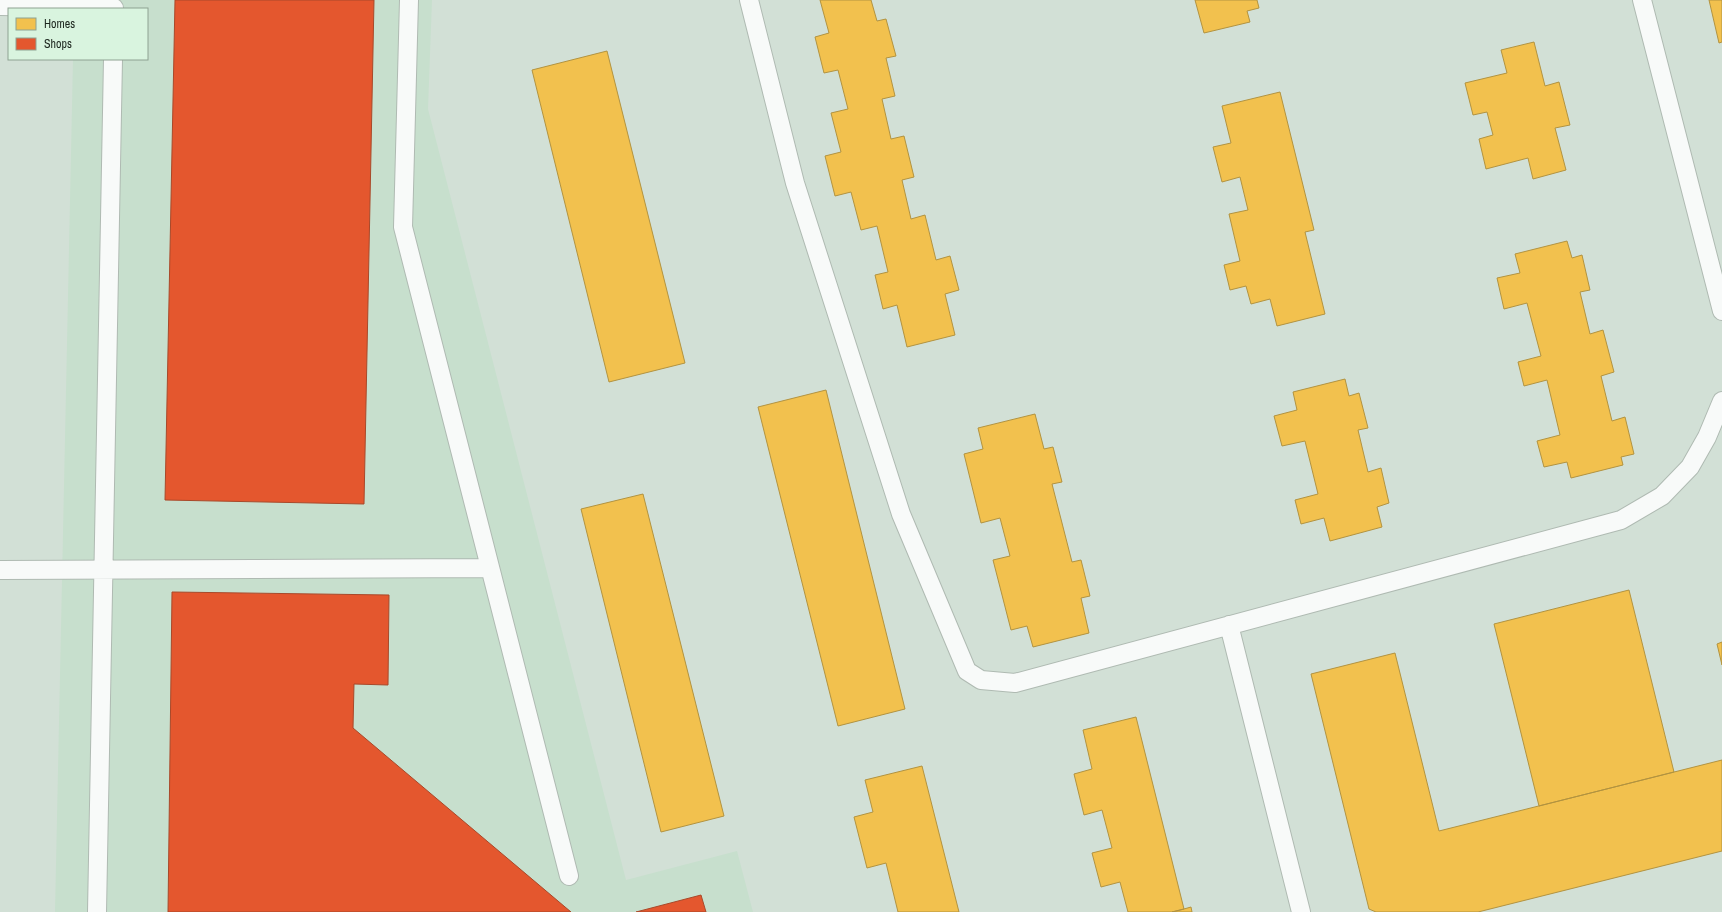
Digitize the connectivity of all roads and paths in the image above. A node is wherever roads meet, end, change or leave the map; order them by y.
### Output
1 (409, 0) edge
2 (749, 0) edge
3 (1642, 0) edge
4 (0, 6) edge
5 (114, 6) edge
6 (113, 60) edge
7 (1722, 311) edge
8 (1722, 401) edge
9 (490, 568) junction
10 (0, 570) edge
11 (104, 570) junction
12 (1229, 625) junction
13 (569, 876) dead end
14 (98, 912) edge
15 (1301, 912) edge

1 - 9 lane
2 - 12 lane
3 - 7 lane
4 - 5 lane
6 - 11 lane
8 - 12 lane
9 - 11 lane
9 - 13 lane
10 - 11 lane
11 - 14 lane
12 - 15 lane

